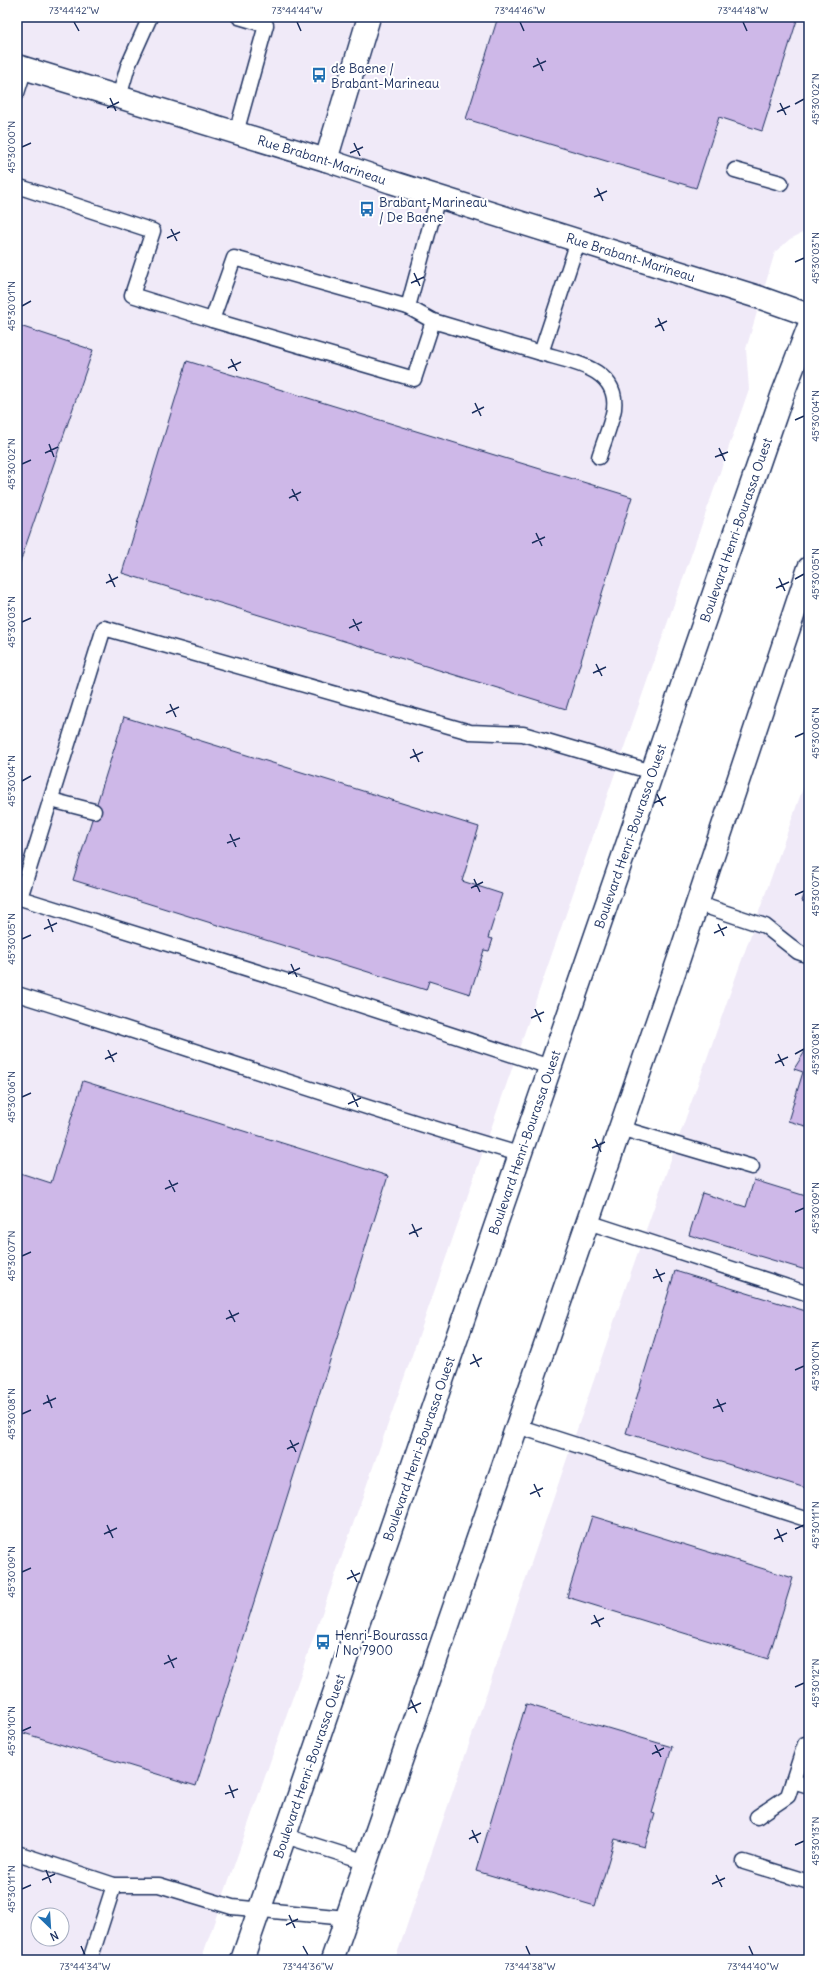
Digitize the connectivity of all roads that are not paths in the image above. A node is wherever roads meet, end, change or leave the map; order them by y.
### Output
1 (150, 17) edge
2 (239, 17) edge
3 (369, 17) edge
4 (21, 67) edge
5 (17, 93) edge
6 (119, 97) junction
7 (236, 133) junction
8 (326, 160) junction
9 (735, 170) dead end
10 (781, 183) dead end
11 (17, 186) edge
12 (438, 197) junction
13 (578, 240) junction
14 (408, 306) junction
15 (809, 315) edge
16 (212, 320) junction
17 (433, 320) junction
18 (809, 326) edge
19 (541, 353) junction
20 (600, 457) dead end
21 (809, 568) edge
22 (652, 772) junction
23 (51, 800) junction
24 (94, 811) dead end
25 (696, 903) junction
26 (809, 956) edge
27 (17, 994) edge
28 (550, 1067) junction
29 (620, 1128) junction
30 (519, 1154) junction
31 (752, 1167) dead end
32 (588, 1222) junction
33 (809, 1294) edge
34 (517, 1426) junction
35 (809, 1520) edge
36 (805, 1744) dead end
37 (793, 1781) junction
38 (809, 1786) edge
39 (757, 1817) dead end
40 (285, 1836) junction
41 (17, 1853) edge
42 (367, 1862) junction
43 (744, 1862) dead end
44 (809, 1882) edge
45 (114, 1885) junction
46 (260, 1909) junction
47 (346, 1918) junction
48 (90, 1960) edge
49 (242, 1960) edge
50 (332, 1960) edge

1 - 6 lane
2 - 7 lane
3 - 8 main road
4 - 5 lane
4 - 6 main road, Rue Brabant-Marineau
6 - 7 main road, Rue Brabant-Marineau
7 - 8 main road, Rue Brabant-Marineau
8 - 12 main road, Rue Brabant-Marineau
9 - 10 lane
11 - 16 lane
12 - 13 main road, Rue Brabant-Marineau
12 - 14 lane
13 - 15 main road, Rue Brabant-Marineau
13 - 19 lane
14 - 16 lane
14 - 17 lane
16 - 17 lane
17 - 19 lane
18 - 22 main road, Boulevard Henri-Bourassa Ouest
19 - 20 lane
21 - 25 main road
22 - 23 lane
22 - 28 main road, Boulevard Henri-Bourassa Ouest
23 - 24 lane
23 - 28 lane
25 - 26 lane
25 - 29 main road
27 - 30 lane
28 - 30 main road, Boulevard Henri-Bourassa Ouest
29 - 31 lane
29 - 32 main road
30 - 40 main road, Boulevard Henri-Bourassa Ouest
32 - 33 lane
32 - 34 main road
34 - 35 lane
34 - 42 main road
36 - 37 lane
37 - 38 lane
37 - 39 lane
40 - 42 lane
40 - 46 main road, Boulevard Henri-Bourassa Ouest
41 - 45 lane
42 - 47 main road
43 - 44 lane
45 - 46 lane
45 - 48 lane
46 - 47 lane
46 - 49 main road, Boulevard Henri-Bourassa Ouest
47 - 50 main road

